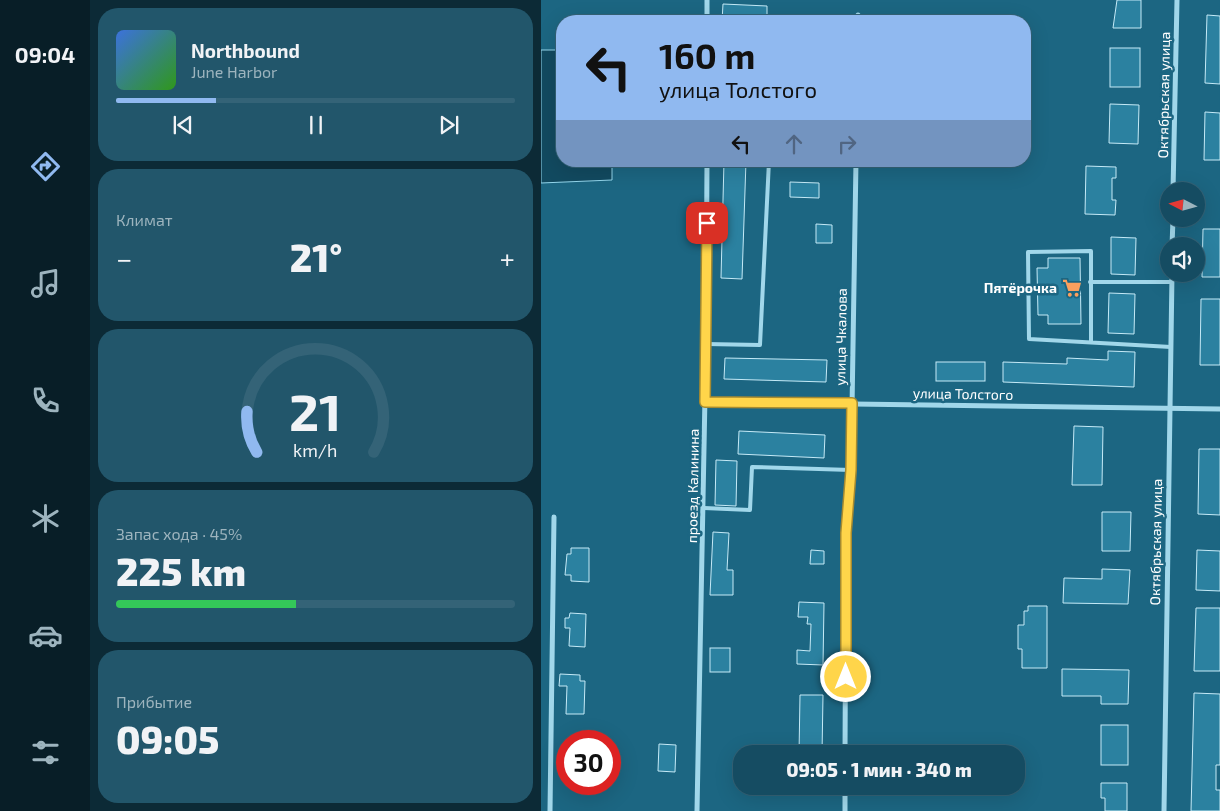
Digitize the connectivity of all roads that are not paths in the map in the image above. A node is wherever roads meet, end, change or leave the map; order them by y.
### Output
1 (707, 0) edge
2 (1177, 0) edge
3 (707, 15) edge
4 (707, 167) edge
5 (769, 167) edge
6 (856, 167) edge
7 (1173, 182) edge
8 (1091, 282) junction
9 (1160, 282) edge
10 (1171, 282) edge
11 (1091, 342) junction
12 (706, 344) junction
13 (1171, 347) junction
14 (705, 402) junction
15 (852, 403) junction
16 (1169, 409) junction
17 (1220, 409) edge
18 (851, 470) junction
19 (704, 508) junction
20 (554, 517) dead end
21 (845, 745) edge
22 (845, 795) edge
23 (550, 811) edge
24 (697, 811) edge
25 (845, 811) edge
26 (1164, 811) edge

1 - 3 street
2 - 7 street, Октябрьская улица
4 - 12 street, проезд Калинина
5 - 12 lane
6 - 15 street, улица Чкалова
8 - 9 lane
8 - 11 lane
8 - 11 lane
10 - 13 street, Октябрьская улица
11 - 13 lane
12 - 14 street, проезд Калинина
13 - 16 street, Октябрьская улица
14 - 15 street, улица Толстого
14 - 19 street, проезд Калинина
15 - 16 street, улица Толстого
15 - 18 street, улица Чкалова
16 - 17 street, улица Толстого
16 - 26 street, Октябрьская улица
18 - 19 lane
18 - 21 street, улица Чкалова
19 - 24 street, проезд Калинина
20 - 23 street
22 - 25 street

